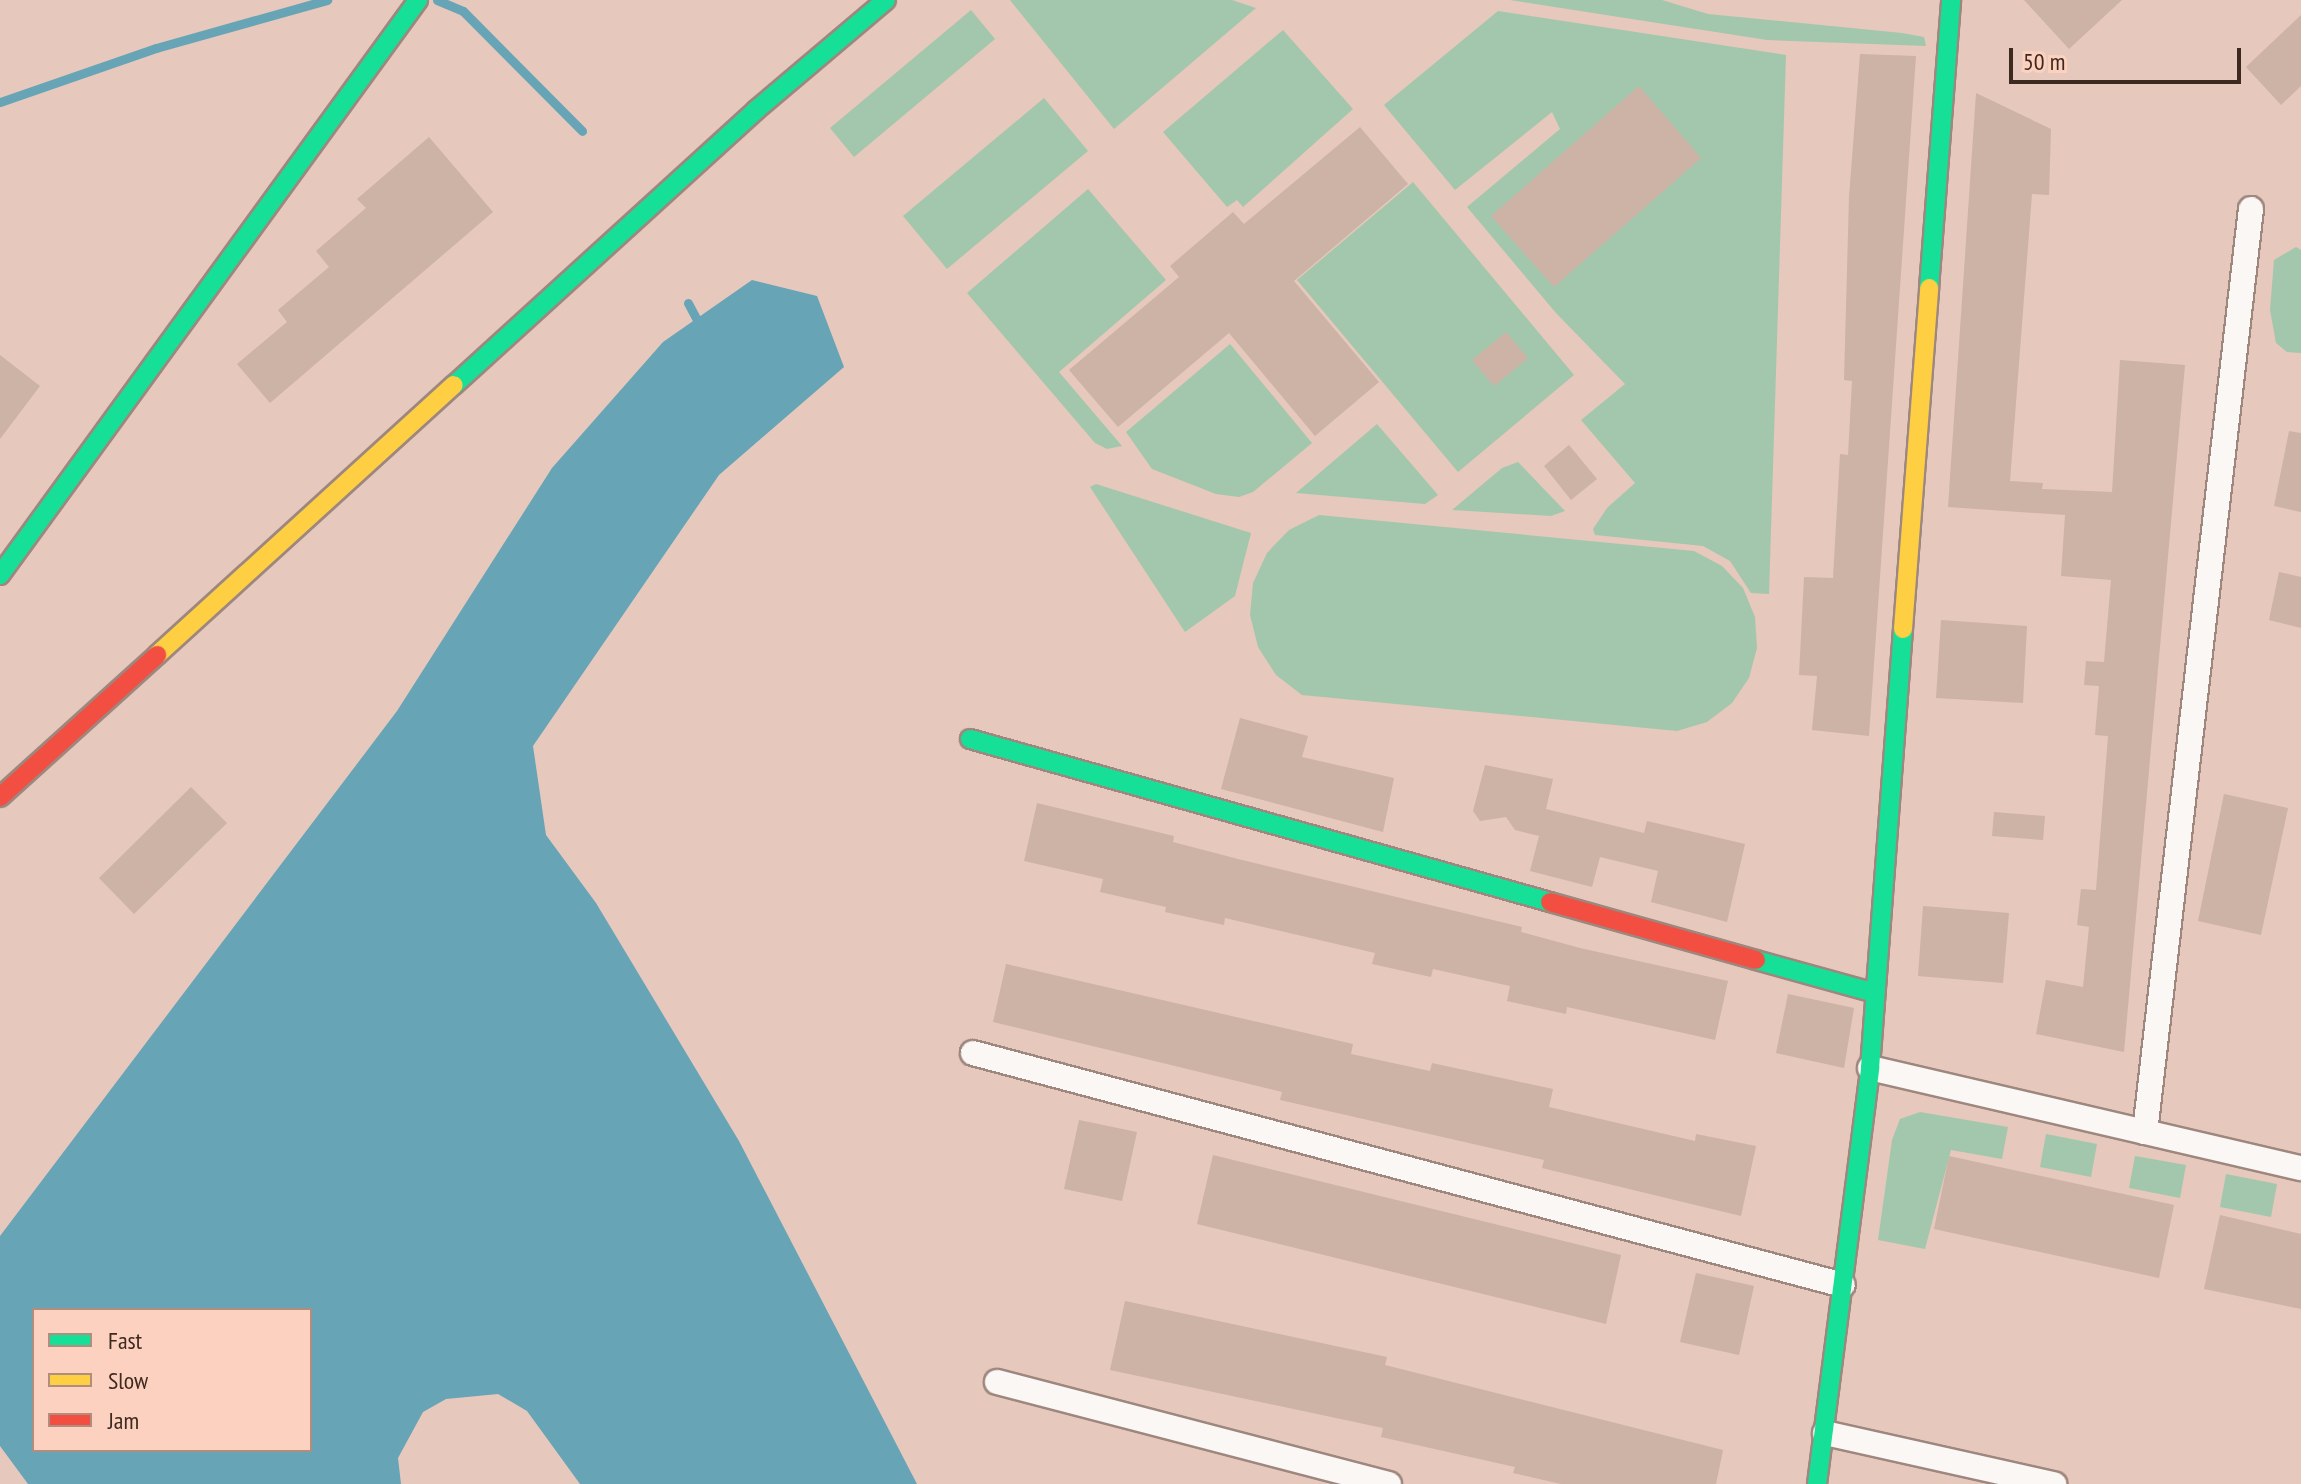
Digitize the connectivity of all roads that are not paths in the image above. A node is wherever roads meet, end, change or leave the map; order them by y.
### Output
1 (418, 0) edge
2 (886, 0) edge
3 (1951, 0) edge
4 (2251, 209) dead end
5 (0, 575) edge
6 (970, 739) dead end
7 (0, 797) edge
8 (1875, 993) junction
9 (973, 1053) dead end
10 (1870, 1068) junction
11 (2145, 1132) junction
12 (2301, 1168) edge
13 (1843, 1285) junction
14 (997, 1382) dead end
15 (1825, 1433) junction
16 (1389, 1484) edge
17 (1817, 1484) edge
18 (2054, 1484) edge

1 - 5 street
2 - 7 street
3 - 8 street
4 - 11 street
6 - 8 street
8 - 10 street
9 - 13 street
10 - 11 street
10 - 13 street
11 - 12 street
13 - 15 street
14 - 16 street
15 - 17 street
15 - 18 street

